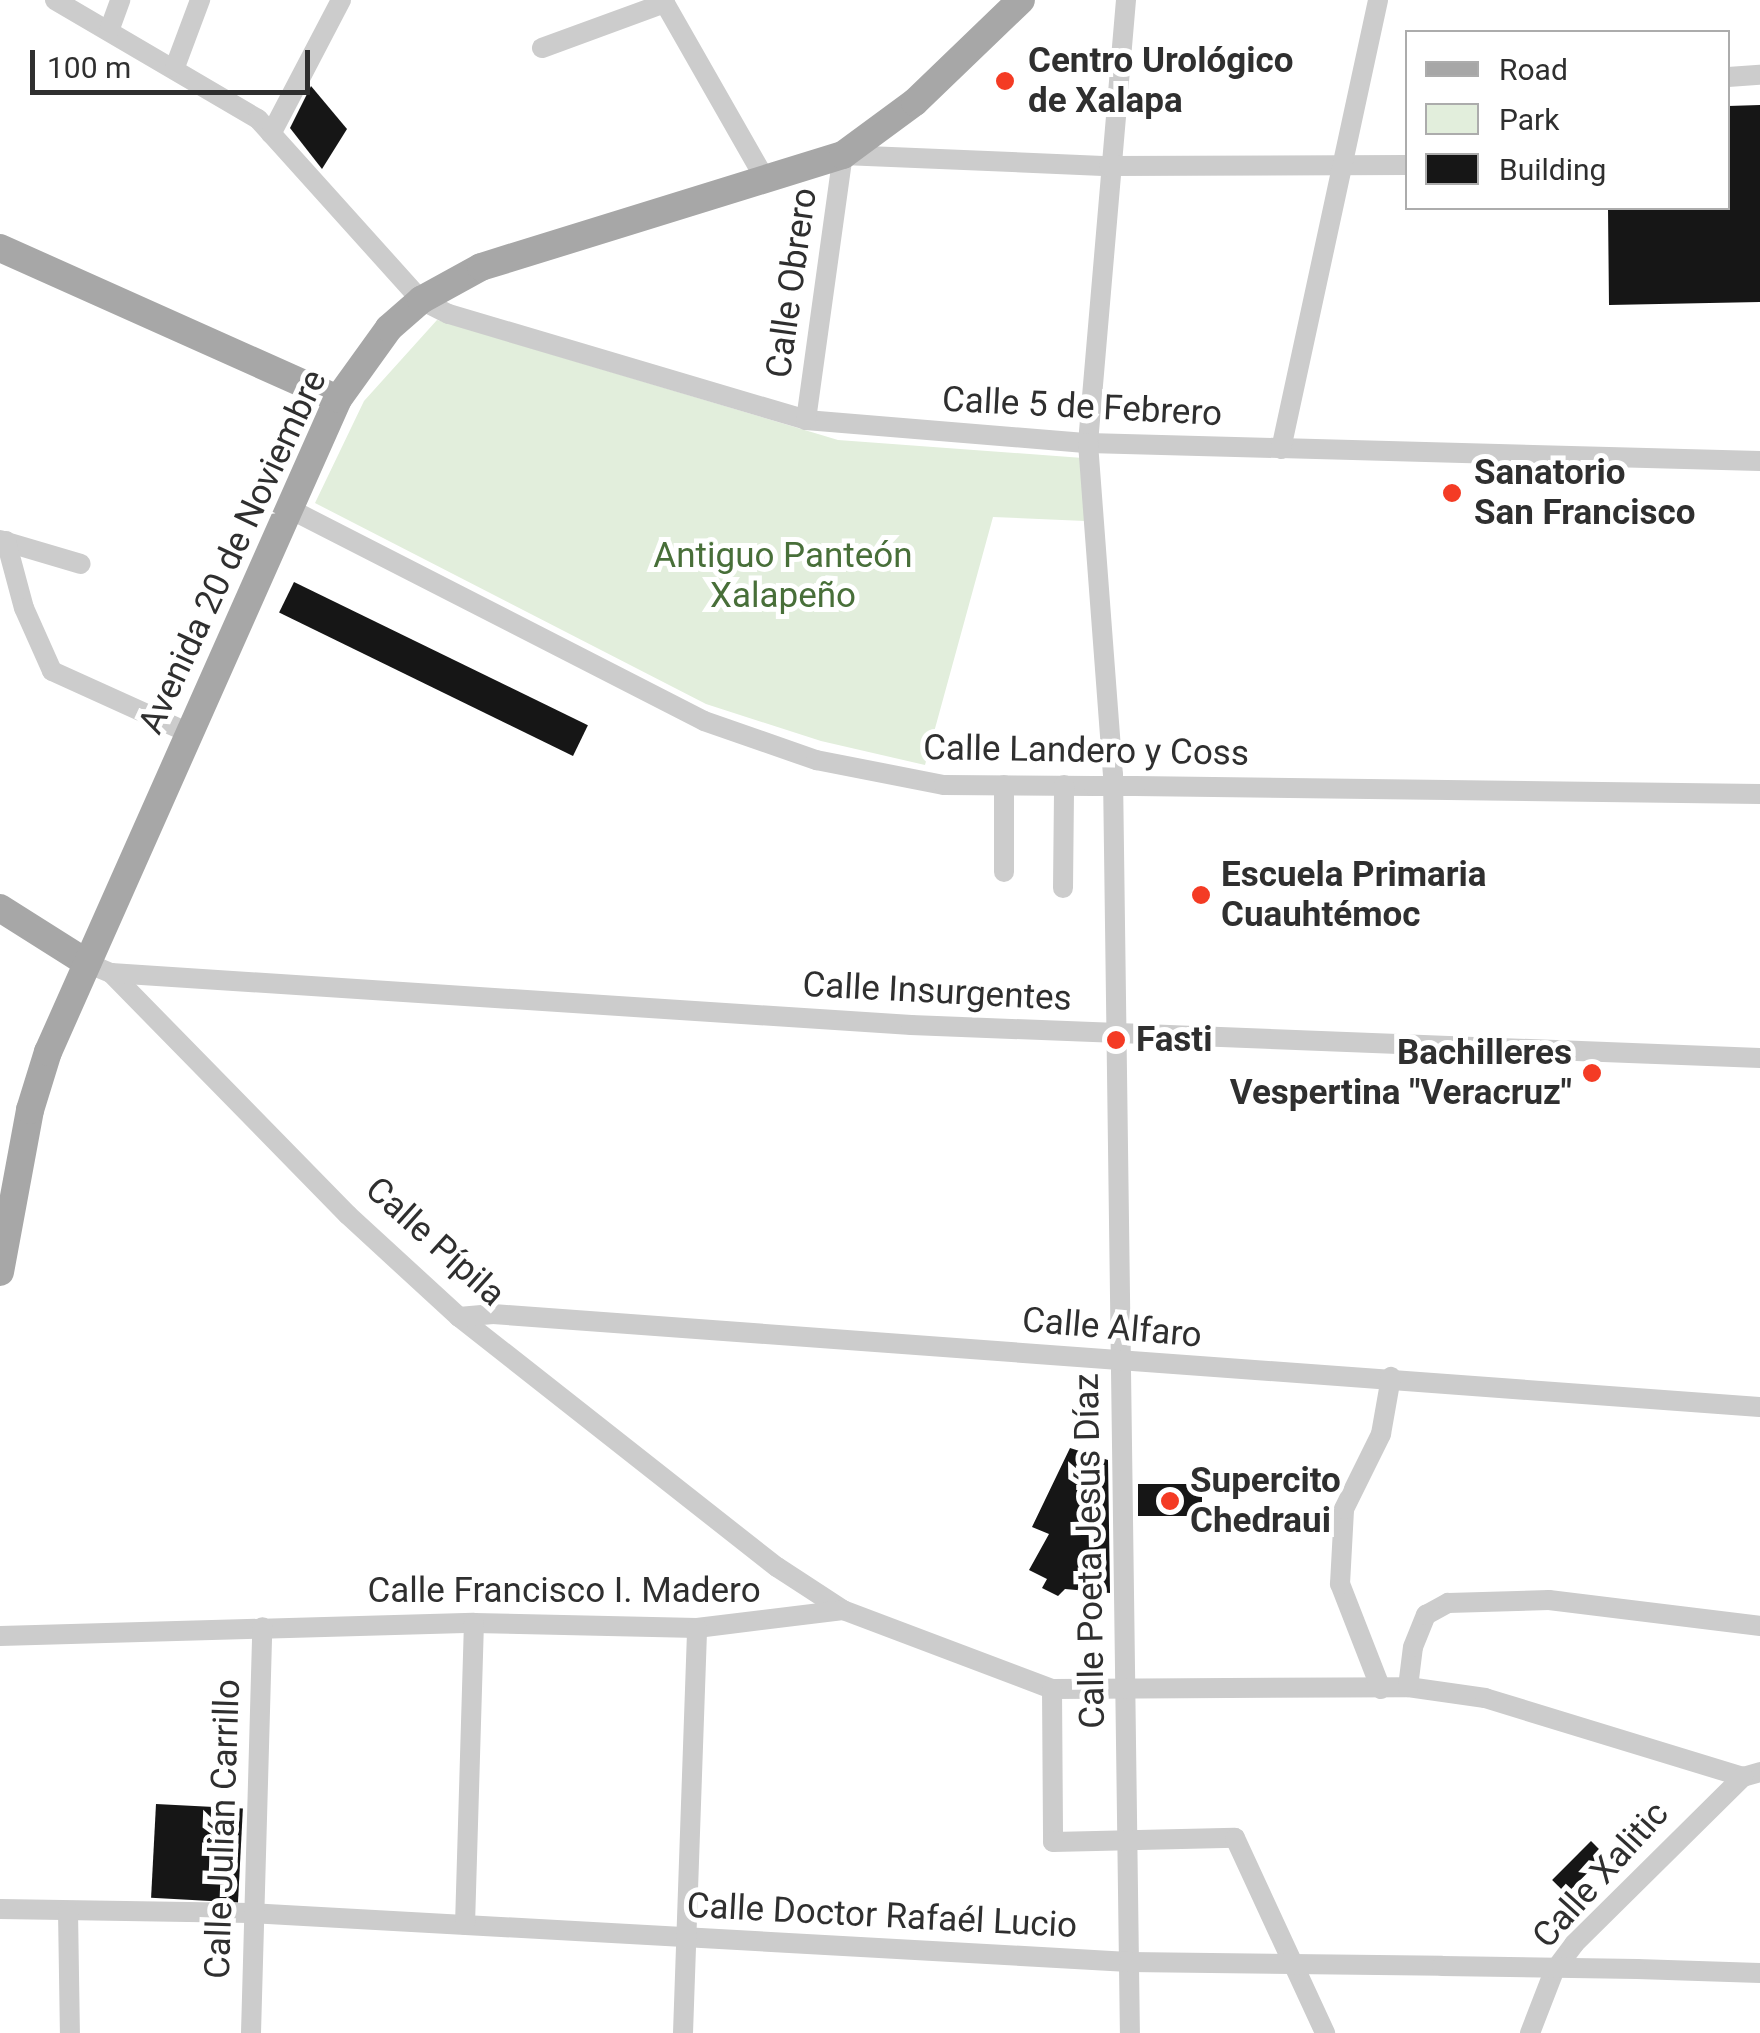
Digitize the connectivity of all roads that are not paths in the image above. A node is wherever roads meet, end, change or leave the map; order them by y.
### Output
1 (54, 0) edge
2 (120, 0) edge
3 (200, 0) edge
4 (341, 0) edge
5 (1021, 0) edge
6 (1126, 0) edge
7 (1378, 0) edge
8 (664, 1) edge
9 (109, 31) junction
10 (542, 48) dead end
11 (176, 67) junction
12 (1760, 75) edge
13 (1730, 77) edge
14 (271, 134) junction
15 (843, 155) junction
16 (1344, 165) junction
17 (1405, 165) edge
18 (1109, 166) junction
19 (764, 176) junction
20 (0, 248) edge
21 (421, 300) junction
22 (338, 399) junction
23 (806, 420) junction
24 (1088, 444) junction
25 (1281, 449) junction
26 (1760, 461) edge
27 (290, 510) junction
28 (3, 541) edge
29 (81, 564) dead end
30 (191, 734) junction
31 (1004, 785) junction
32 (1064, 785) junction
33 (1760, 794) edge
34 (1004, 872) dead end
35 (1063, 888) dead end
36 (0, 908) edge
37 (99, 968) junction
38 (1112, 1032) junction
39 (1760, 1058) edge
40 (0, 1272) edge
41 (459, 1317) junction
42 (1120, 1360) junction
43 (1391, 1377) junction
44 (1760, 1407) edge
45 (843, 1610) junction
46 (474, 1624) junction
47 (1760, 1626) edge
48 (262, 1627) junction
49 (697, 1628) junction
50 (0, 1636) edge
51 (1408, 1688) junction
52 (1052, 1689) junction
53 (1382, 1689) junction
54 (1124, 1694) junction
55 (1752, 1774) edge
56 (1130, 1844) junction
57 (0, 1909) edge
58 (68, 1911) junction
59 (251, 1913) junction
60 (465, 1925) junction
61 (685, 1937) junction
62 (1129, 1962) junction
63 (1291, 1964) junction
64 (1760, 1972) edge
65 (70, 2033) edge
66 (251, 2033) edge
67 (683, 2033) edge
68 (1130, 2033) edge
69 (1325, 2033) edge
70 (1530, 2033) edge

1 - 9 street
2 - 9 street
3 - 11 street
4 - 14 street
5 - 15 main road, Avenida 20 de Noviembre
6 - 18 street, Calle Poeta Jesús Díaz
7 - 16 street
8 - 10 street
8 - 19 street
9 - 11 street
11 - 14 street
12 - 13 street
14 - 21 street
15 - 18 street
15 - 19 main road, Avenida 20 de Noviembre
15 - 23 street, Calle Obrero
16 - 17 street
16 - 18 street
16 - 25 street
18 - 24 street, Calle Poeta Jesús Díaz
19 - 21 main road, Avenida 20 de Noviembre
20 - 22 main road
21 - 22 main road, Avenida 20 de Noviembre
21 - 23 street, Calle 5 de Febrero
22 - 27 main road, Avenida 20 de Noviembre
23 - 24 street, Calle 5 de Febrero
24 - 25 street, Calle 5 de Febrero
24 - 38 street, Calle Poeta Jesús Díaz
25 - 26 street, Calle 5 de Febrero
27 - 30 main road, Avenida 20 de Noviembre
27 - 31 street, Calle Landero y Coss
28 - 29 street
28 - 30 street
30 - 37 main road, Avenida 20 de Noviembre
31 - 32 street, Calle Landero y Coss
31 - 34 street
32 - 33 street, Calle Landero y Coss, bridge
32 - 35 street
36 - 37 main road, Calle Pípila
37 - 38 street, Calle Insurgentes
37 - 40 main road, Avenida 20 de Noviembre
37 - 41 street, Calle Pípila
38 - 39 street, Calle Insurgentes
38 - 42 street, Calle Poeta Jesús Díaz
41 - 42 street, Calle Alfaro
41 - 45 street, Calle Pípila
42 - 43 street, Calle Alfaro
42 - 54 street, Calle Poeta Jesús Díaz
43 - 44 street, Calle Alfaro
43 - 53 street
45 - 49 street, Calle Francisco I. Madero
45 - 52 street, Calle Francisco I. Madero
46 - 48 street, Calle Francisco I. Madero
46 - 49 street, Calle Francisco I. Madero
46 - 60 street
47 - 51 street
48 - 50 street, Calle Francisco I. Madero
48 - 59 street, Calle Julián Carrillo
49 - 61 street
51 - 53 street, Calle Francisco I. Madero
51 - 55 street, Calle Francisco I. Madero
52 - 54 street, Calle Francisco I. Madero
52 - 56 street, Calle Poeta Jesús Díaz
53 - 54 street, Calle Francisco I. Madero
54 - 56 street, Calle Poeta Jesús Díaz
55 - 70 street, Calle Xalitic
56 - 62 street, Calle Poeta Jesús Díaz
56 - 63 street
57 - 58 street, Calle Doctor Rafaél Lucio
58 - 59 street, Calle Doctor Rafaél Lucio
58 - 65 street
59 - 60 street, Calle Doctor Rafaél Lucio
59 - 66 street, Calle Julián Carrillo
60 - 61 street, Calle Doctor Rafaél Lucio
61 - 62 street, Calle Doctor Rafaél Lucio
61 - 67 street
62 - 63 street, Calle Doctor Rafaél Lucio
62 - 68 street, Calle Poeta Jesús Díaz
63 - 64 street, Calle Doctor Rafaél Lucio, bridge
63 - 69 street

